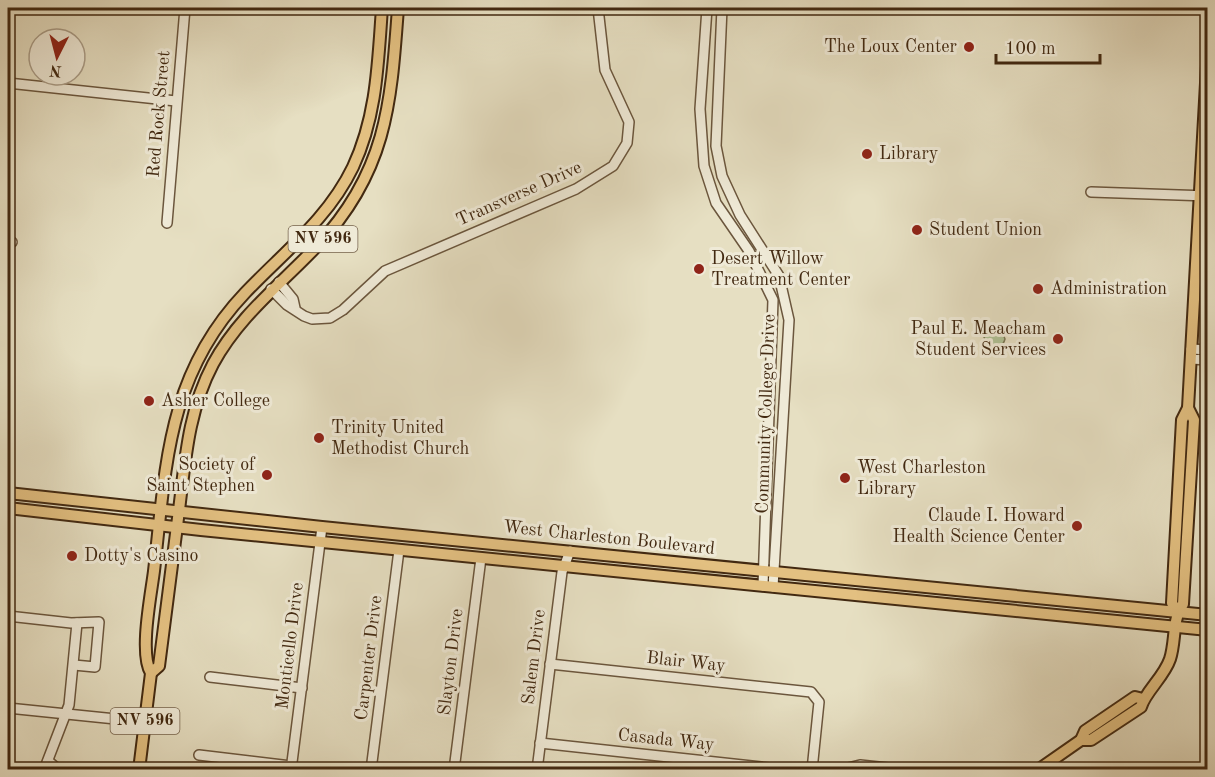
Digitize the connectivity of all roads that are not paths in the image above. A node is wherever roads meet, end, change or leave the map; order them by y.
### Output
1 (185, 8) edge
2 (382, 8) edge
3 (398, 8) edge
4 (598, 8) edge
5 (707, 8) edge
6 (722, 8) edge
7 (1208, 47) edge
8 (8, 83) edge
9 (176, 101) junction
10 (368, 127) junction
11 (383, 132) junction
12 (722, 176) junction
13 (707, 179) junction
14 (1091, 192) dead end
15 (1204, 196) edge
16 (167, 223) dead end
17 (276, 264) junction
18 (1196, 267) junction
19 (1208, 268) edge
20 (264, 275) junction
21 (275, 286) junction
22 (262, 298) junction
23 (1208, 350) edge
24 (1191, 354) junction
25 (1208, 360) edge
26 (771, 362) junction
27 (786, 363) junction
28 (1187, 439) junction
29 (1179, 477) junction
30 (8, 493) edge
31 (8, 508) edge
32 (161, 508) junction
33 (179, 510) junction
34 (1187, 524) junction
35 (159, 526) junction
36 (322, 527) junction
37 (177, 528) junction
38 (416, 535) junction
39 (320, 542) junction
40 (375, 547) junction
41 (399, 550) junction
42 (570, 551) junction
43 (481, 558) junction
44 (563, 566) junction
45 (769, 571) junction
46 (768, 587) junction
47 (1178, 612) junction
48 (1208, 615) edge
49 (8, 616) edge
50 (77, 623) junction
51 (1176, 627) junction
52 (1208, 630) edge
53 (550, 664) junction
54 (74, 665) junction
55 (151, 673) junction
56 (210, 677) dead end
57 (302, 688) junction
58 (1143, 699) junction
59 (1123, 706) junction
60 (8, 708) edge
61 (66, 714) junction
62 (145, 725) junction
63 (1099, 735) junction
64 (1081, 740) junction
65 (540, 743) junction
66 (199, 754) dead end
67 (46, 765) edge
68 (1051, 765) edge
69 (291, 768) edge
70 (59, 770) edge
71 (140, 770) edge
72 (371, 770) edge
73 (454, 770) edge
74 (537, 770) edge
75 (788, 770) edge
76 (812, 770) edge
77 (840, 770) edge
78 (907, 770) edge
79 (1038, 770) edge

1 - 9 street, Red Rock Street
2 - 10 main road, NV 596
3 - 11 main road, NV 596
4 - 21 street, Transverse Drive
5 - 13 street, Community College Drive
6 - 12 street, Community College Drive
7 - 15 main road
8 - 9 street
9 - 16 street, Red Rock Street
10 - 11 main road
10 - 17 main road, NV 596
11 - 21 main road, NV 596
12 - 13 street
12 - 27 street, Community College Drive
13 - 26 street, Community College Drive
14 - 15 street
15 - 18 main road
17 - 20 main road, NV 596
17 - 21 main road
18 - 19 street
18 - 24 main road
20 - 22 main road
20 - 32 main road, NV 596
21 - 22 main road, NV 596
22 - 33 main road, NV 596
23 - 24 street
24 - 25 street
24 - 28 main road
26 - 27 street
26 - 45 street, Community College Drive
27 - 45 street, Community College Drive
28 - 29 main road
28 - 34 main road
29 - 34 main road
29 - 47 main road
30 - 32 main road, West Charleston Boulevard
31 - 35 main road, West Charleston Boulevard
32 - 33 main road, West Charleston Boulevard
32 - 35 main road, NV 596
33 - 36 main road, West Charleston Boulevard
33 - 37 main road, NV 596
34 - 47 main road
35 - 37 main road, West Charleston Boulevard
35 - 55 main road, NV 596
36 - 38 main road, West Charleston Boulevard
36 - 39 street, Monticello Drive
37 - 39 main road, West Charleston Boulevard
37 - 55 main road, NV 596
38 - 40 main road
38 - 42 main road, West Charleston Boulevard
39 - 40 main road, West Charleston Boulevard
39 - 57 street, Monticello Drive
40 - 41 main road, West Charleston Boulevard
41 - 43 main road, West Charleston Boulevard
41 - 72 street, Carpenter Drive
42 - 44 street, Salem Drive
42 - 45 main road, West Charleston Boulevard
43 - 44 main road, West Charleston Boulevard
43 - 73 street, Slayton Drive
44 - 46 main road, West Charleston Boulevard
44 - 53 street, Salem Drive
45 - 46 street, Community College Drive
45 - 47 main road, West Charleston Boulevard
46 - 51 main road, West Charleston Boulevard
47 - 48 main road, West Charleston Boulevard
47 - 51 main road
49 - 50 street
50 - 54 street
50 - 54 street
51 - 52 main road, West Charleston Boulevard
51 - 58 main road
53 - 65 street, Salem Drive
53 - 76 street, Blair Way
54 - 61 street
55 - 62 main road, NV 596
56 - 57 street
57 - 69 street, Monticello Drive
58 - 59 main road
58 - 63 main road
59 - 63 main road
59 - 64 main road
60 - 61 street
61 - 62 street
61 - 67 street
62 - 71 main road, NV 596
63 - 64 main road
64 - 68 main road
65 - 74 street, Salem Drive
65 - 75 street, Casada Way
66 - 69 street
67 - 70 street
68 - 79 main road
77 - 78 street

